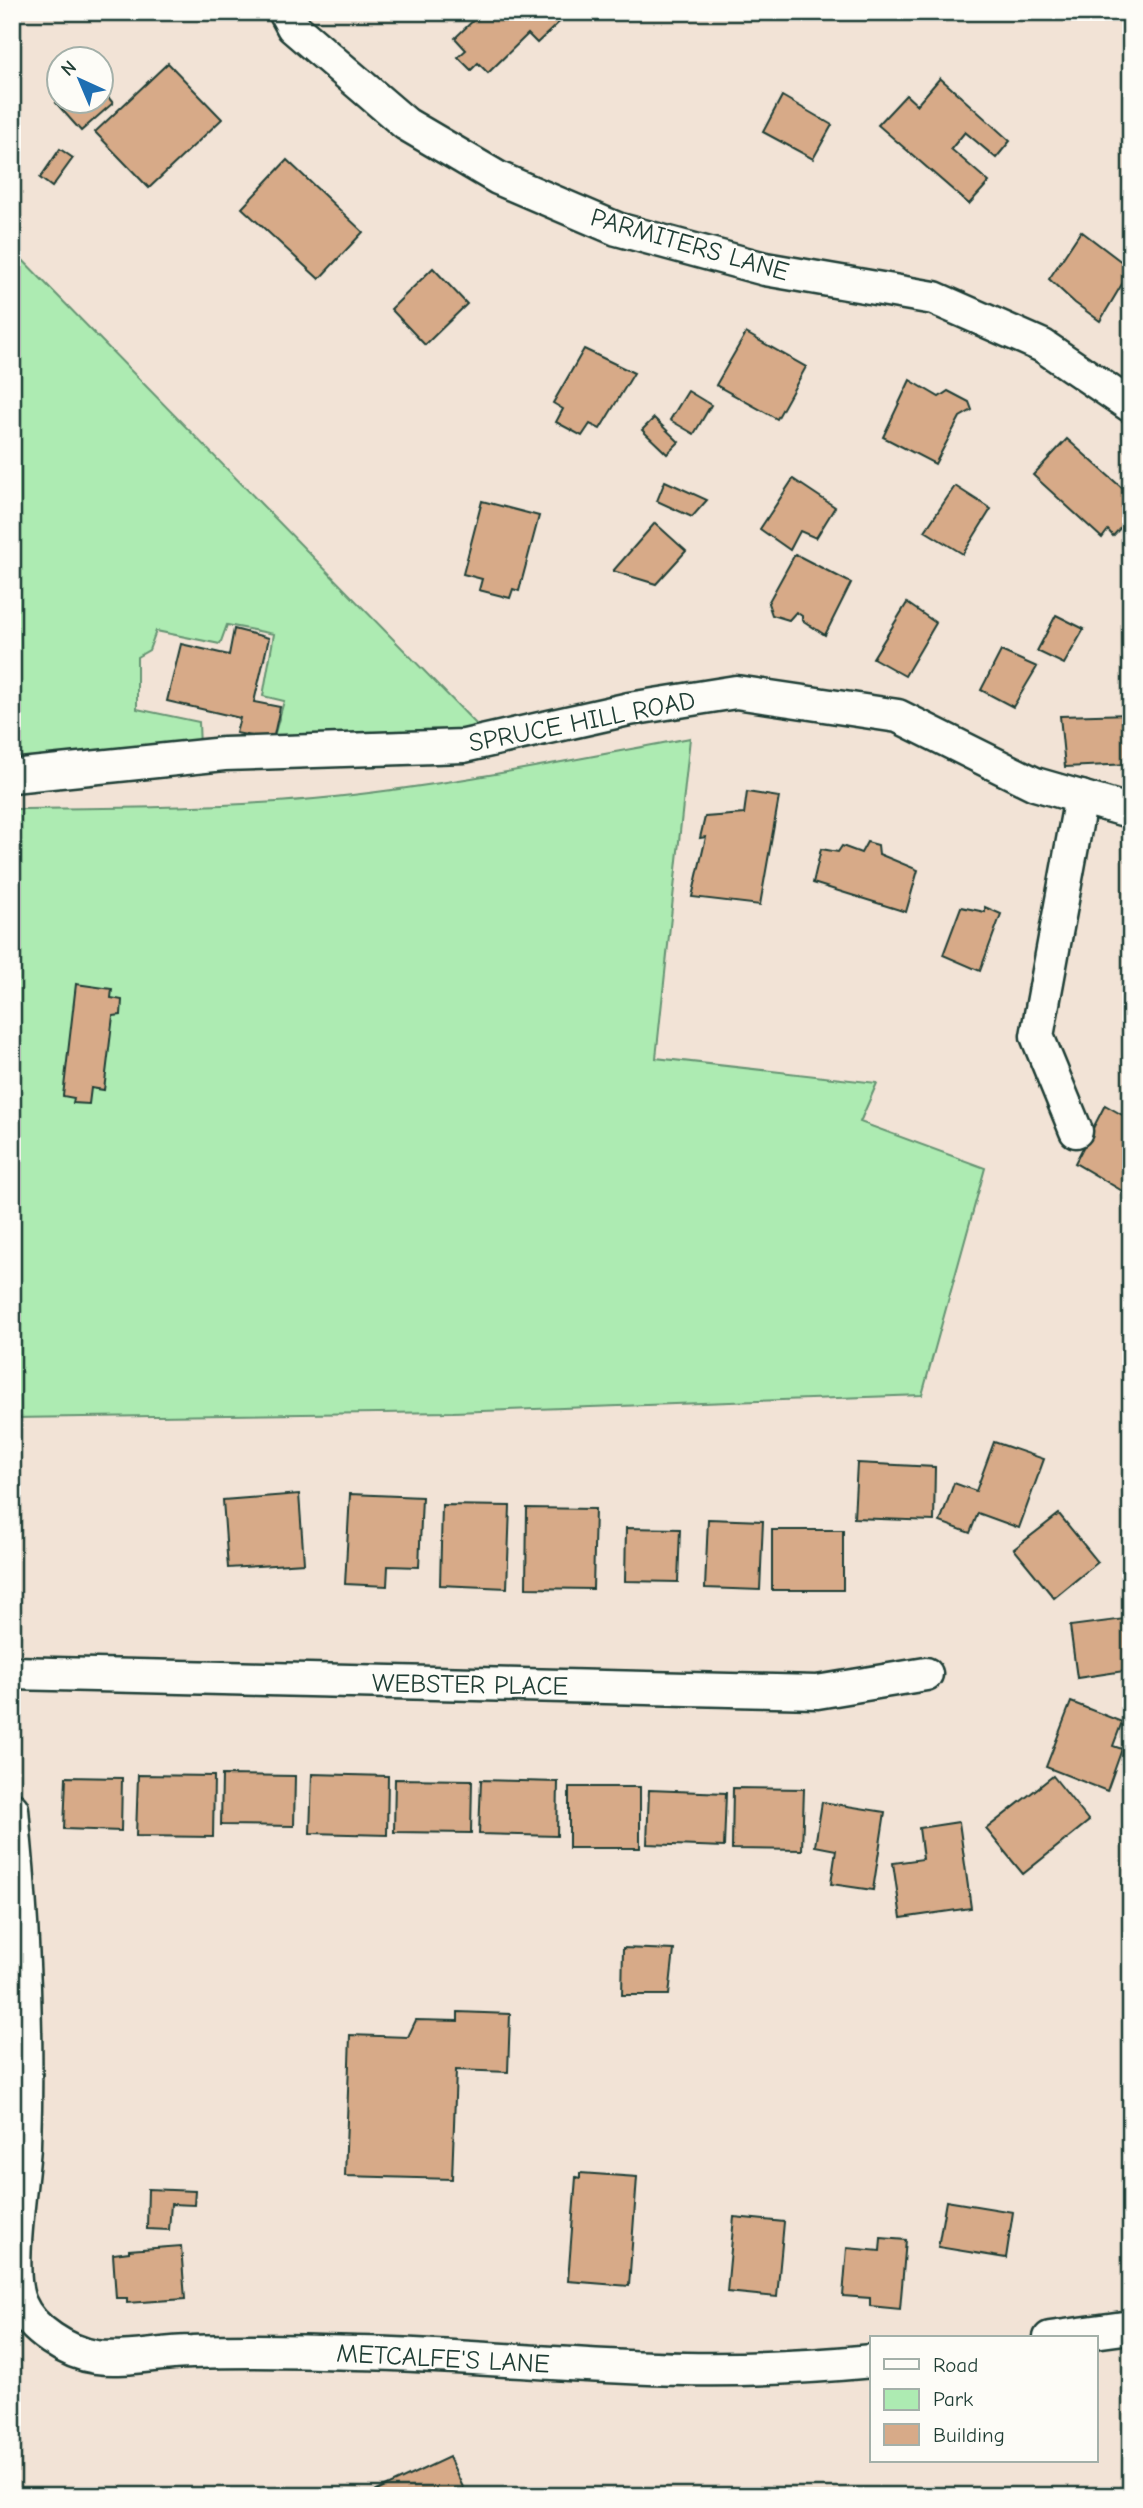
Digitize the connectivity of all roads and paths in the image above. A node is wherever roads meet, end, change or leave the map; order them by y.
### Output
1 (285, 12) edge
2 (1131, 406) edge
3 (12, 776) edge
4 (1081, 797) junction
5 (1131, 809) edge
6 (1076, 1131) dead end
7 (12, 1674) edge
8 (926, 1674) dead end
9 (12, 1810) edge
10 (1131, 2327) edge
11 (1065, 2336) edge
12 (870, 2361) edge

1 - 2 street, PARMITERS LANE
3 - 4 street, SPRUCE HILL ROAD
4 - 5 street, SPRUCE HILL ROAD
4 - 6 street
7 - 8 street, WEBSTER PLACE
9 - 12 street, METCALFE'S LANE
10 - 11 street

